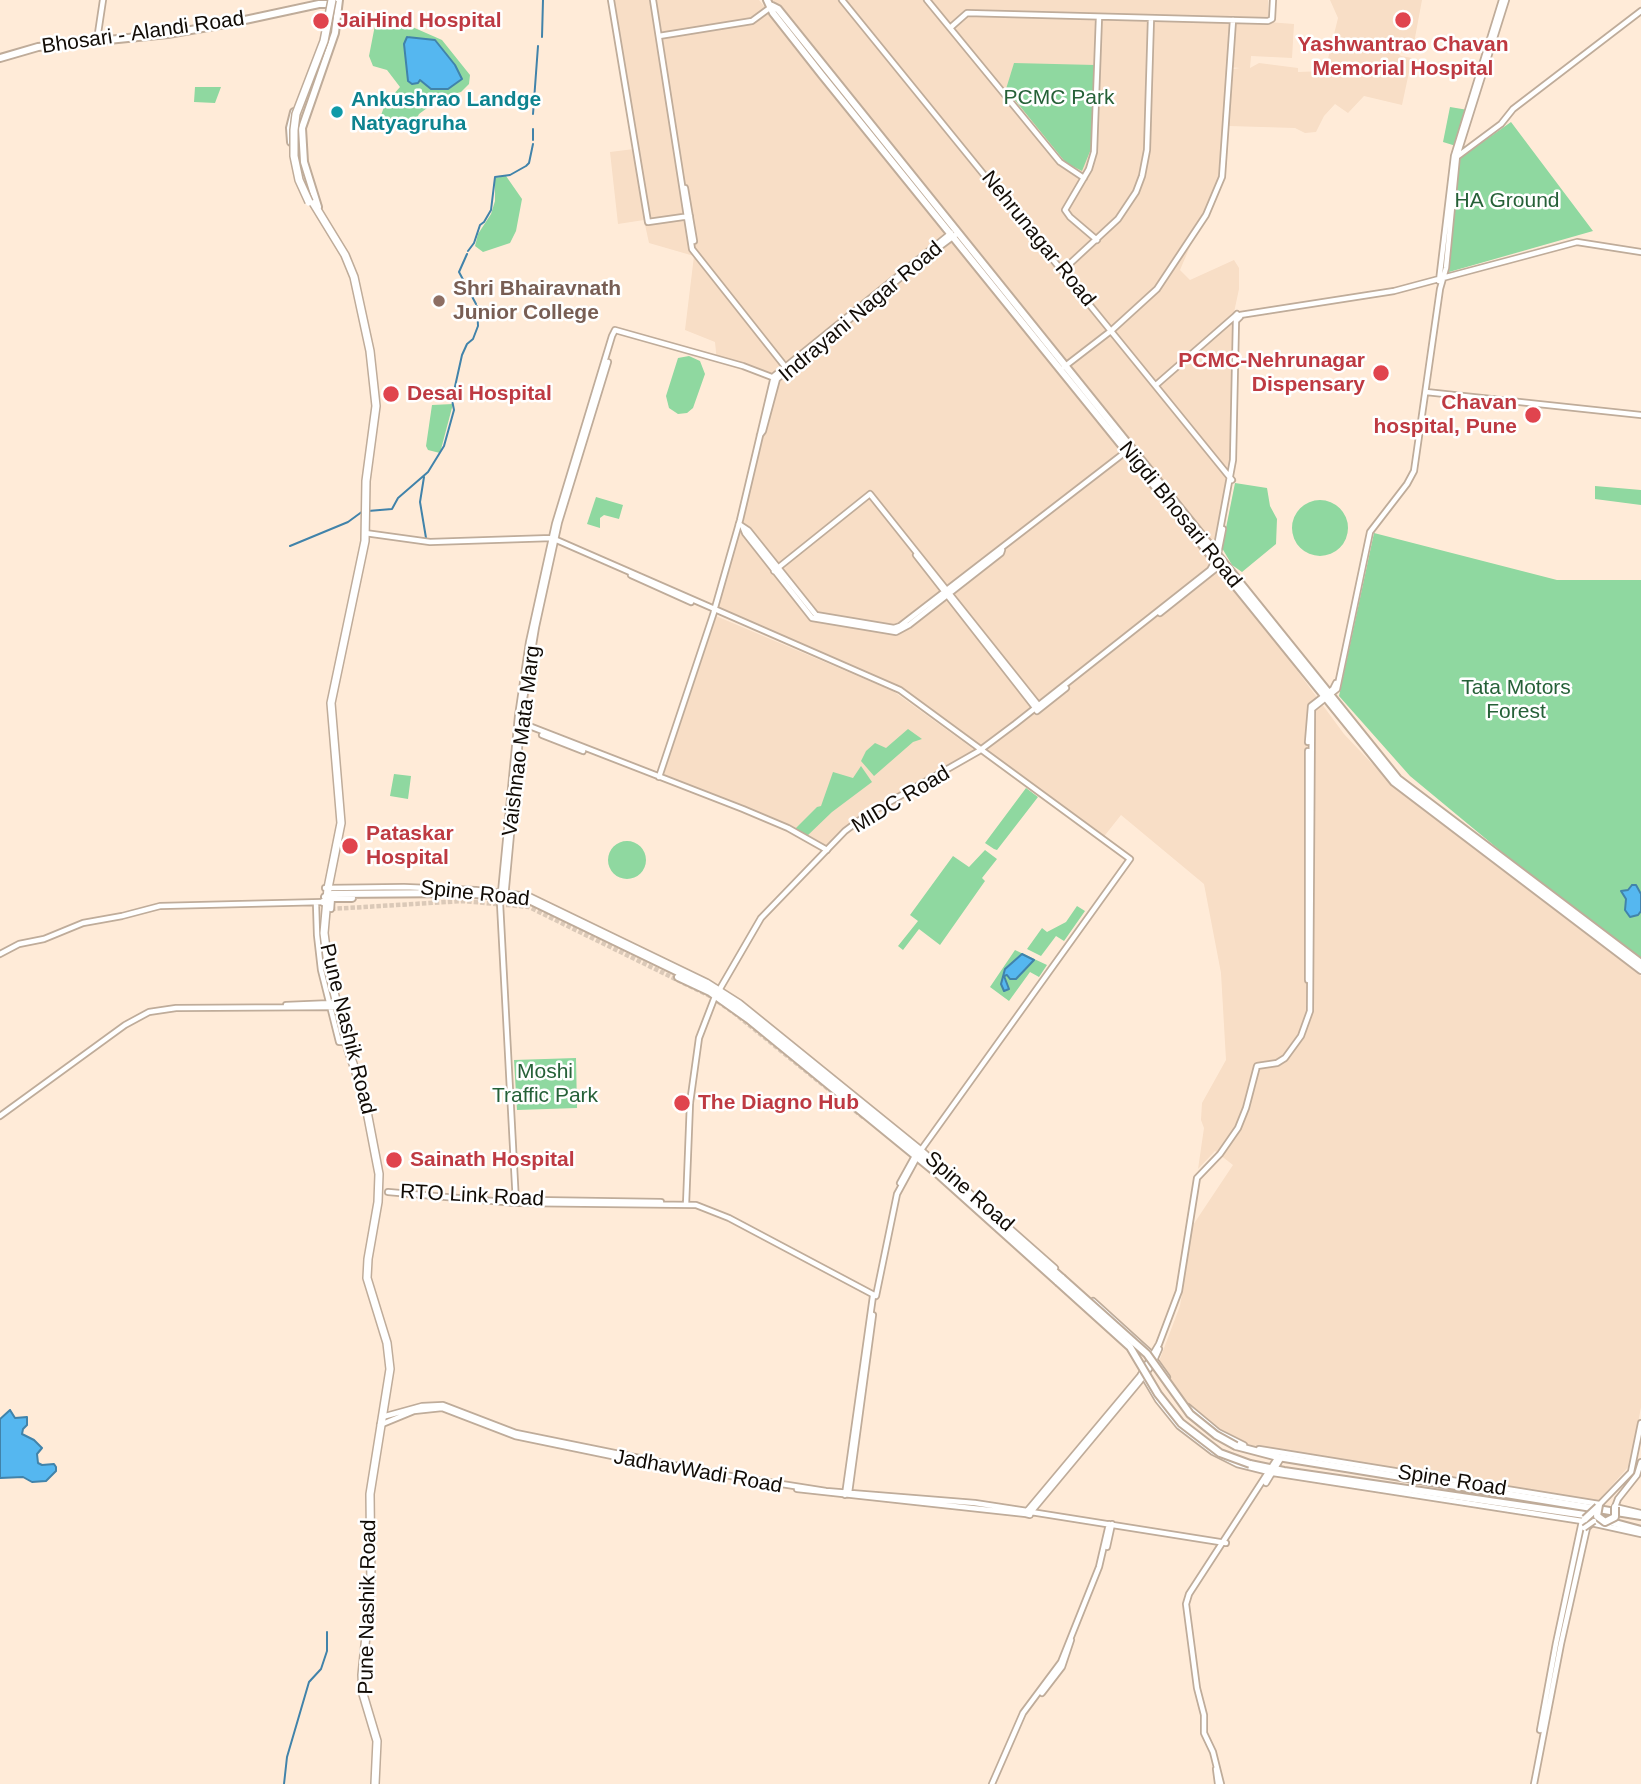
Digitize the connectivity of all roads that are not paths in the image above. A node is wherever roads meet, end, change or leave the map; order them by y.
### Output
1 (103, 0) edge
2 (611, 0) edge
3 (655, 0) edge
4 (842, 0) edge
5 (927, 0) edge
6 (1273, 0) edge
7 (1504, 0) edge
8 (333, 1) edge
9 (769, 3) edge
10 (1641, 11) edge
11 (1099, 17) junction
12 (1151, 18) junction
13 (1233, 20) junction
14 (950, 28) junction
15 (660, 34) junction
16 (97, 40) junction
17 (0, 58) edge
18 (307, 77) junction
19 (318, 81) junction
20 (1456, 156) junction
21 (1084, 178) junction
22 (313, 205) junction
23 (688, 216) junction
24 (954, 233) junction
25 (1097, 240) junction
26 (1641, 254) edge
27 (1063, 270) junction
28 (1440, 279) junction
29 (1237, 318) junction
30 (1112, 330) junction
31 (1063, 367) junction
32 (787, 368) junction
33 (776, 377) junction
34 (1156, 385) junction
35 (1424, 393) junction
36 (1641, 415) edge
37 (1129, 449) junction
38 (1231, 479) junction
39 (741, 526) junction
40 (364, 533) junction
41 (552, 539) junction
42 (1214, 553) junction
43 (1222, 564) junction
44 (776, 569) junction
45 (947, 593) junction
46 (714, 611) junction
47 (1126, 638) junction
48 (1328, 695) junction
49 (1039, 708) junction
50 (519, 724) junction
51 (981, 751) junction
52 (658, 776) junction
53 (825, 851) junction
54 (327, 895) junction
55 (503, 898) junction
56 (309, 902) junction
57 (331, 909) dead end
58 (0, 954) edge
59 (1641, 963) edge
60 (1641, 970) edge
61 (719, 993) junction
62 (332, 1005) junction
63 (0, 1114) edge
64 (918, 1152) junction
65 (383, 1192) junction
66 (517, 1201) junction
67 (688, 1203) junction
68 (1051, 1272) junction
69 (1060, 1280) junction
70 (874, 1294) junction
71 (1154, 1357) junction
72 (1143, 1374) junction
73 (381, 1421) junction
74 (1641, 1423) edge
75 (1269, 1453) junction
76 (1281, 1455) junction
77 (1641, 1462) edge
78 (1273, 1471) junction
79 (847, 1494) junction
80 (1507, 1506) junction
81 (1599, 1506) junction
82 (1615, 1507) junction
83 (1029, 1513) junction
84 (1641, 1514) edge
85 (1588, 1521) junction
86 (1607, 1521) junction
87 (1110, 1525) junction
88 (1584, 1528) junction
89 (1641, 1531) edge
90 (1225, 1543) junction
91 (1548, 1698) junction
92 (374, 1784) edge
93 (994, 1784) edge
94 (1219, 1784) edge
95 (1533, 1784) edge

1 - 16 street
2 - 23 street
3 - 15 street
4 - 27 street, Nehrunagar Road
5 - 14 street
6 - 13 street
7 - 20 street
8 - 16 main road, Bhosari - Alandi Road
8 - 18 main road
8 - 19 main road
8 - 22 highway, Pune Nashik Road, bridge
9 - 15 street
9 - 24 main road, Nigdi Bhosari Road
10 - 20 street
11 - 12 street
11 - 14 street
11 - 21 street
12 - 13 street
12 - 25 street
13 - 30 street
14 - 21 street
15 - 23 street
16 - 17 main road, Bhosari - Alandi Road
18 - 19 main road
18 - 22 main road
19 - 22 main road
20 - 28 street
21 - 25 street
22 - 40 highway, Pune Nashik Road
23 - 32 street
24 - 31 main road, Nigdi Bhosari Road
24 - 32 street, Indrayani Nagar Road
25 - 27 street
26 - 28 street
27 - 30 street, Nehrunagar Road
28 - 29 street
28 - 35 street
29 - 34 street
29 - 38 street
30 - 31 street
30 - 34 street, Nehrunagar Road
31 - 37 main road, Nigdi Bhosari Road
32 - 33 street, Indrayani Nagar Road
33 - 39 street
33 - 41 street, Vaishnao Mata Marg
34 - 38 street, Nehrunagar Road
35 - 36 street
35 - 48 street
37 - 42 main road, Nigdi Bhosari Road
37 - 45 street
38 - 42 street
39 - 44 street
39 - 46 street
40 - 41 street
40 - 54 highway, Pune Nashik Road
41 - 46 street
41 - 50 street, Vaishnao Mata Marg
42 - 43 main road, Nigdi Bhosari Road
42 - 47 street
43 - 47 street
43 - 48 main road, Nigdi Bhosari Road
44 - 45 street
44 - 45 street
45 - 49 street
46 - 51 street
46 - 52 street
47 - 49 street, MIDC Road
48 - 59 main road, Nigdi Bhosari Road
48 - 60 main road, Nigdi Bhosari Road
48 - 71 street
49 - 51 street, MIDC Road
50 - 52 street
50 - 55 street, Vaishnao Mata Marg
51 - 53 street, MIDC Road
51 - 64 street
52 - 53 street
53 - 61 street, MIDC Road
54 - 55 main road, Spine Road
54 - 56 street, Spine Road
54 - 56 street
54 - 57 street
54 - 62 highway, Pune Nashik Road
54 - 65 highway, Pune Nashik Road
55 - 61 main road, Spine Road
55 - 66 street, Vaishnao Mata Marg
56 - 58 street
61 - 64 main road, Spine Road
61 - 67 street, MIDC Road
62 - 63 street
62 - 73 highway, Pune Nashik Road
64 - 68 main road, Spine Road
64 - 70 street
65 - 66 street, RTO Link Road
65 - 73 highway, Pune Nashik Road
66 - 67 street, RTO Link Road
67 - 70 street, RTO Link Road
68 - 69 main road
68 - 71 street, Spine Road
68 - 72 street, Spine Road
69 - 75 main road, bridge
69 - 78 main road, bridge
70 - 79 street
71 - 72 street
71 - 75 street, Spine Road
72 - 78 street, Spine Road
72 - 83 street
73 - 79 street, JadhavWadi Road
73 - 92 highway, Pune Nashik Road
74 - 81 street
75 - 76 main road
76 - 78 street
76 - 81 street, Spine Road
76 - 84 main road, Spine Road
77 - 82 street
78 - 80 main road, Spine Road
78 - 85 street, Spine Road
78 - 90 street
79 - 83 street, JadhavWadi Road
80 - 85 main road
80 - 89 main road, Spine Road
81 - 85 main road, bridge
81 - 86 main road, bridge
82 - 84 street, Spine Road
82 - 86 main road, bridge
83 - 87 street, JadhavWadi Road
85 - 86 main road, bridge
85 - 88 street, bridge
85 - 88 street, bridge
85 - 89 street, Spine Road
85 - 91 street
85 - 91 street
86 - 89 main road
87 - 90 street, JadhavWadi Road
87 - 93 street
88 - 91 street
90 - 94 street
91 - 95 street

